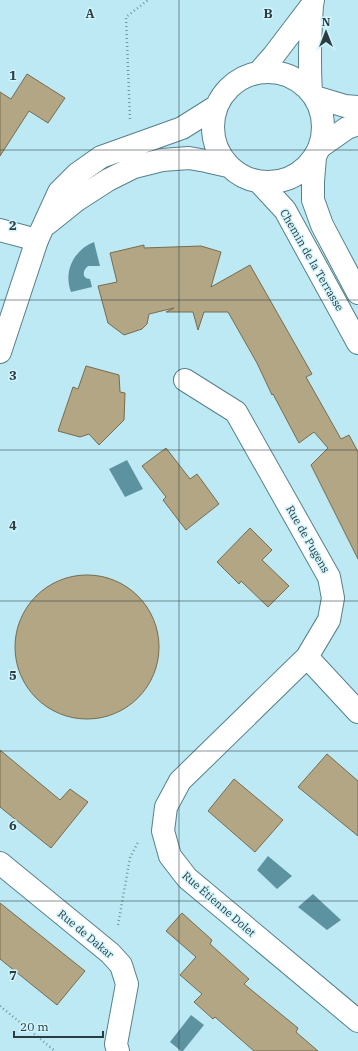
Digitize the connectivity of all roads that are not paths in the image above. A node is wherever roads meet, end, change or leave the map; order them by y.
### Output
1 (313, 3) edge
2 (259, 72) junction
3 (313, 95) junction
4 (217, 106) junction
5 (358, 107) edge
6 (358, 124) edge
7 (317, 152) junction
8 (228, 166) junction
9 (259, 182) junction
10 (0, 230) edge
11 (41, 233) junction
12 (358, 293) edge
13 (358, 343) edge
14 (0, 352) edge
15 (185, 380) dead end
16 (307, 657) junction
17 (358, 712) edge
18 (0, 863) edge
19 (358, 1021) edge
20 (118, 1051) edge

1 - 2 street
1 - 3 street
2 - 3 street
2 - 4 street
3 - 5 street
3 - 7 street
4 - 8 street
4 - 11 street
6 - 7 street
7 - 9 street
7 - 12 street
8 - 9 street
8 - 11 street
9 - 13 street, Chemin de la Terrasse
10 - 11 street
11 - 14 street
15 - 16 street, Rue de Pugens
16 - 17 street
16 - 19 street, Rue Étienne Dolet
18 - 20 street, Rue de Dakar

